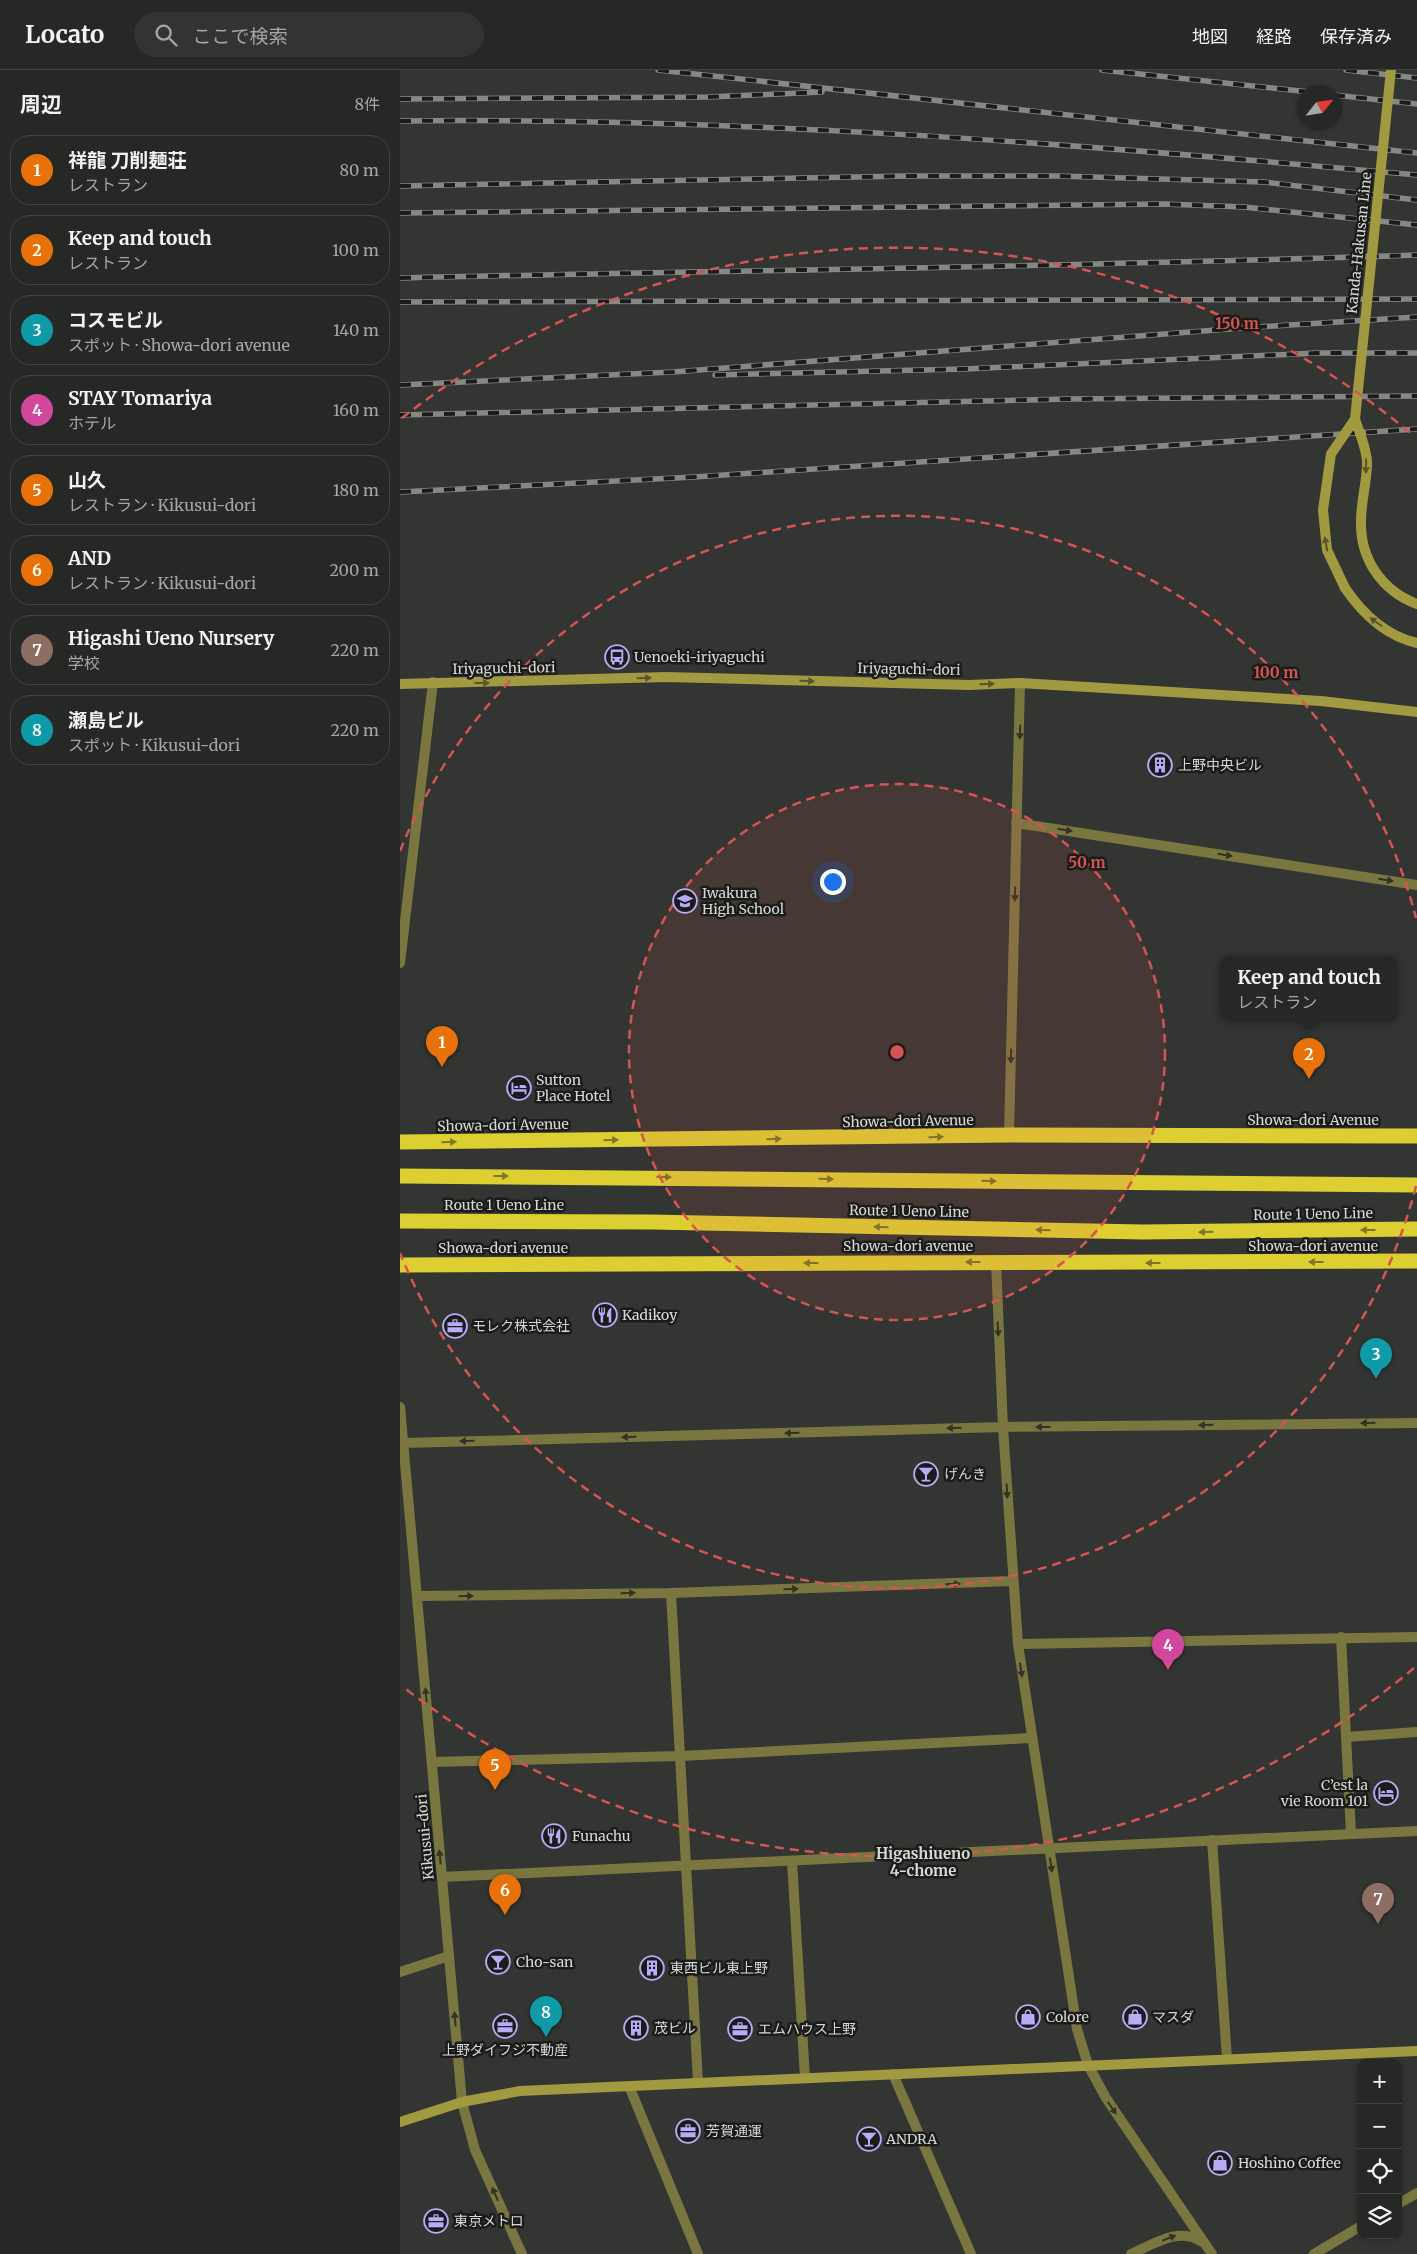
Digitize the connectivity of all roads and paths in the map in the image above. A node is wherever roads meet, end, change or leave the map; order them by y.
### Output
1 (1391, 70) edge
2 (1355, 419) junction
3 (1417, 604) edge
4 (1417, 643) edge
5 (433, 682) junction
6 (1020, 683) junction
7 (400, 684) edge
8 (1417, 712) edge
9 (1016, 823) junction
10 (1417, 885) edge
11 (404, 902) edge
12 (400, 963) edge
13 (1009, 1135) junction
14 (1417, 1136) edge
15 (400, 1142) edge
16 (400, 1176) edge
17 (1417, 1186) edge
18 (400, 1221) edge
19 (1417, 1229) edge
20 (1417, 1261) edge
21 (996, 1262) junction
22 (400, 1265) edge
23 (400, 1407) edge
24 (1417, 1423) edge
25 (1003, 1427) junction
26 (403, 1442) junction
27 (405, 1522) edge
28 (1012, 1581) junction
29 (671, 1593) junction
30 (417, 1596) junction
31 (1341, 1637) junction
32 (1417, 1637) edge
33 (1018, 1644) junction
34 (1417, 1732) edge
35 (1346, 1737) junction
36 (1031, 1738) junction
37 (681, 1756) junction
38 (432, 1762) junction
39 (1417, 1831) edge
40 (1351, 1834) junction
41 (1212, 1840) junction
42 (1048, 1847) junction
43 (792, 1860) junction
44 (686, 1866) junction
45 (442, 1877) junction
46 (449, 1956) junction
47 (400, 1972) edge
48 (1417, 2051) edge
49 (1227, 2059) junction
50 (1088, 2065) junction
51 (893, 2074) junction
52 (805, 2078) junction
53 (698, 2082) junction
54 (629, 2086) junction
55 (462, 2102) junction
56 (400, 2122) edge
57 (1417, 2193) edge
58 (1402, 2202) edge
59 (1357, 2228) edge
60 (1209, 2250) edge
61 (522, 2254) edge
62 (698, 2254) edge
63 (971, 2254) edge
64 (1132, 2254) edge
65 (1314, 2254) edge

1 - 2 street, Kanda-Hakusan Line, bridge
2 -> 3 street, Kanda-Hakusan Line, bridge
4 -> 2 street, Kanda-Hakusan Line, bridge
5 -> 6 street, Iriyaguchi-dori
5 - 7 street, Iriyaguchi-dori
5 - 11 street
6 - 8 street, Iriyaguchi-dori
6 -> 9 street
9 -> 10 street
9 -> 13 street
11 - 12 street
13 - 14 highway, Showa-dori Avenue
15 -> 13 highway, Showa-dori Avenue
16 -> 17 highway, Route 1 Ueno Line, bridge
19 -> 18 highway, Route 1 Ueno Line
20 -> 21 highway, Showa-dori avenue
21 -> 22 highway, Showa-dori avenue
21 -> 25 street
23 - 26 street, Kikusui-dori
24 -> 25 street
25 -> 26 street
25 -> 28 street
26 - 27 street, Kikusui-dori
27 - 30 street, Kikusui-dori
29 -> 28 street
28 - 33 street
30 -> 29 street
29 - 37 street
38 -> 30 street, Kikusui-dori
31 - 32 street
31 - 33 street
31 - 35 street
33 -> 36 street
34 - 35 street
35 - 40 street
36 - 37 street
36 - 42 street
37 - 38 street
37 - 44 street
45 -> 38 street, Kikusui-dori
39 - 40 street
40 - 41 street
41 - 42 street
41 - 49 street
42 - 43 street
42 -> 50 street
43 - 44 street
43 - 52 street
44 - 45 street
44 - 53 street
45 - 46 street, Kikusui-dori
46 - 47 street
55 -> 46 street, Kikusui-dori
48 - 49 street
49 - 50 street
50 - 51 street
50 -> 60 street
51 - 52 street
51 - 63 street
52 - 53 street
53 - 54 street
54 - 55 street
54 - 62 street
55 - 56 street
61 -> 55 street, Kikusui-dori
57 - 58 street
59 - 65 street
64 -> 60 street

